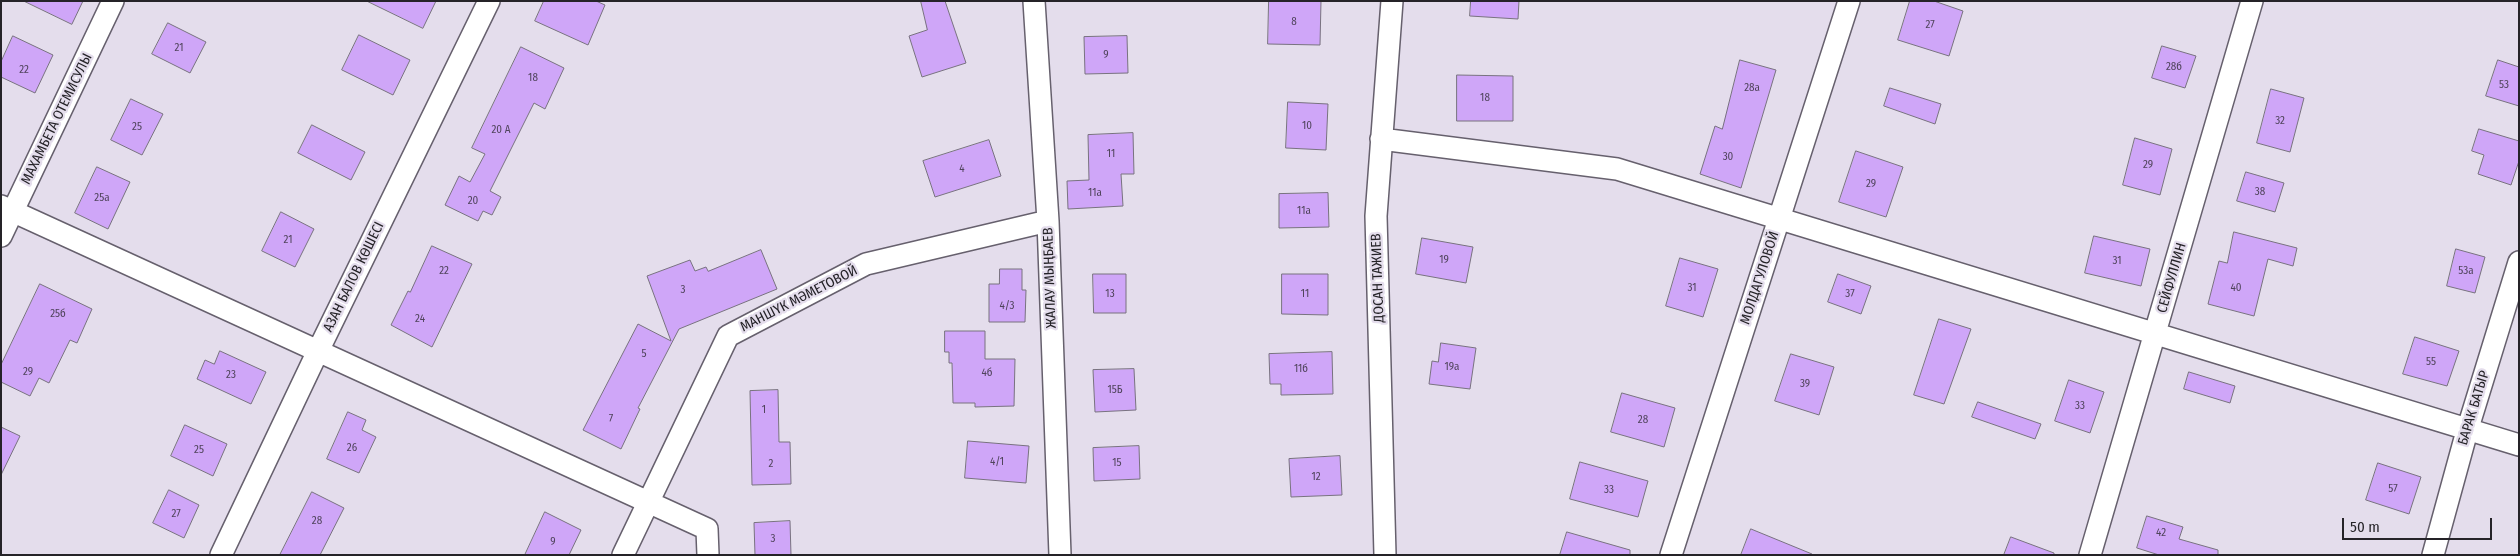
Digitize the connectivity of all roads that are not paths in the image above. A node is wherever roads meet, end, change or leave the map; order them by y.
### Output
1 (114, 1) edge
2 (489, 1) edge
3 (1034, 1) edge
4 (1392, 1) edge
5 (1849, 1) edge
6 (2252, 1) edge
7 (1381, 139) junction
8 (7, 209) edge
9 (1780, 220) junction
10 (1048, 221) junction
11 (1, 236) edge
12 (2519, 262) edge
13 (2156, 336) junction
14 (318, 351) junction
15 (2467, 431) junction
16 (2519, 446) edge
17 (648, 503) junction
18 (221, 555) edge
19 (623, 555) edge
20 (708, 555) edge
21 (1060, 555) edge
22 (1385, 555) edge
23 (1671, 555) edge
24 (2090, 555) edge
25 (2432, 555) edge

1 - 8 street, МАХАМБЕТА ОТЕМИСУЛЫ
2 - 14 street, АЗАН БАЛОВ КӨШЕСІ
3 - 10 street, ЖАЛАУ МЫҢБАЕВ
4 - 7 street, ДОСАН ТАЖИЕВ
5 - 9 street, МОЛДАГУЛОВОЙ
6 - 13 street, СЕЙФУЛЛИН
7 - 9 street
7 - 22 street, ДОСАН ТАЖИЕВ
8 - 11 street, МАХАМБЕТА ОТЕМИСУЛЫ
8 - 14 street
9 - 13 street
9 - 23 street, МОЛДАГУЛОВОЙ
10 - 17 street, МАНШҮК МӘМЕТОВОЙ
10 - 21 street, ЖАЛАУ МЫҢБАЕВ
12 - 15 street, БАРАК БАТЫР
13 - 15 street
13 - 24 street, СЕЙФУЛЛИН
14 - 17 street
14 - 18 street, АЗАН БАЛОВ КӨШЕСІ
15 - 16 street
15 - 25 street, БАРАК БАТЫР
17 - 19 street, МАНШҮК МӘМЕТОВОЙ
17 - 20 street

